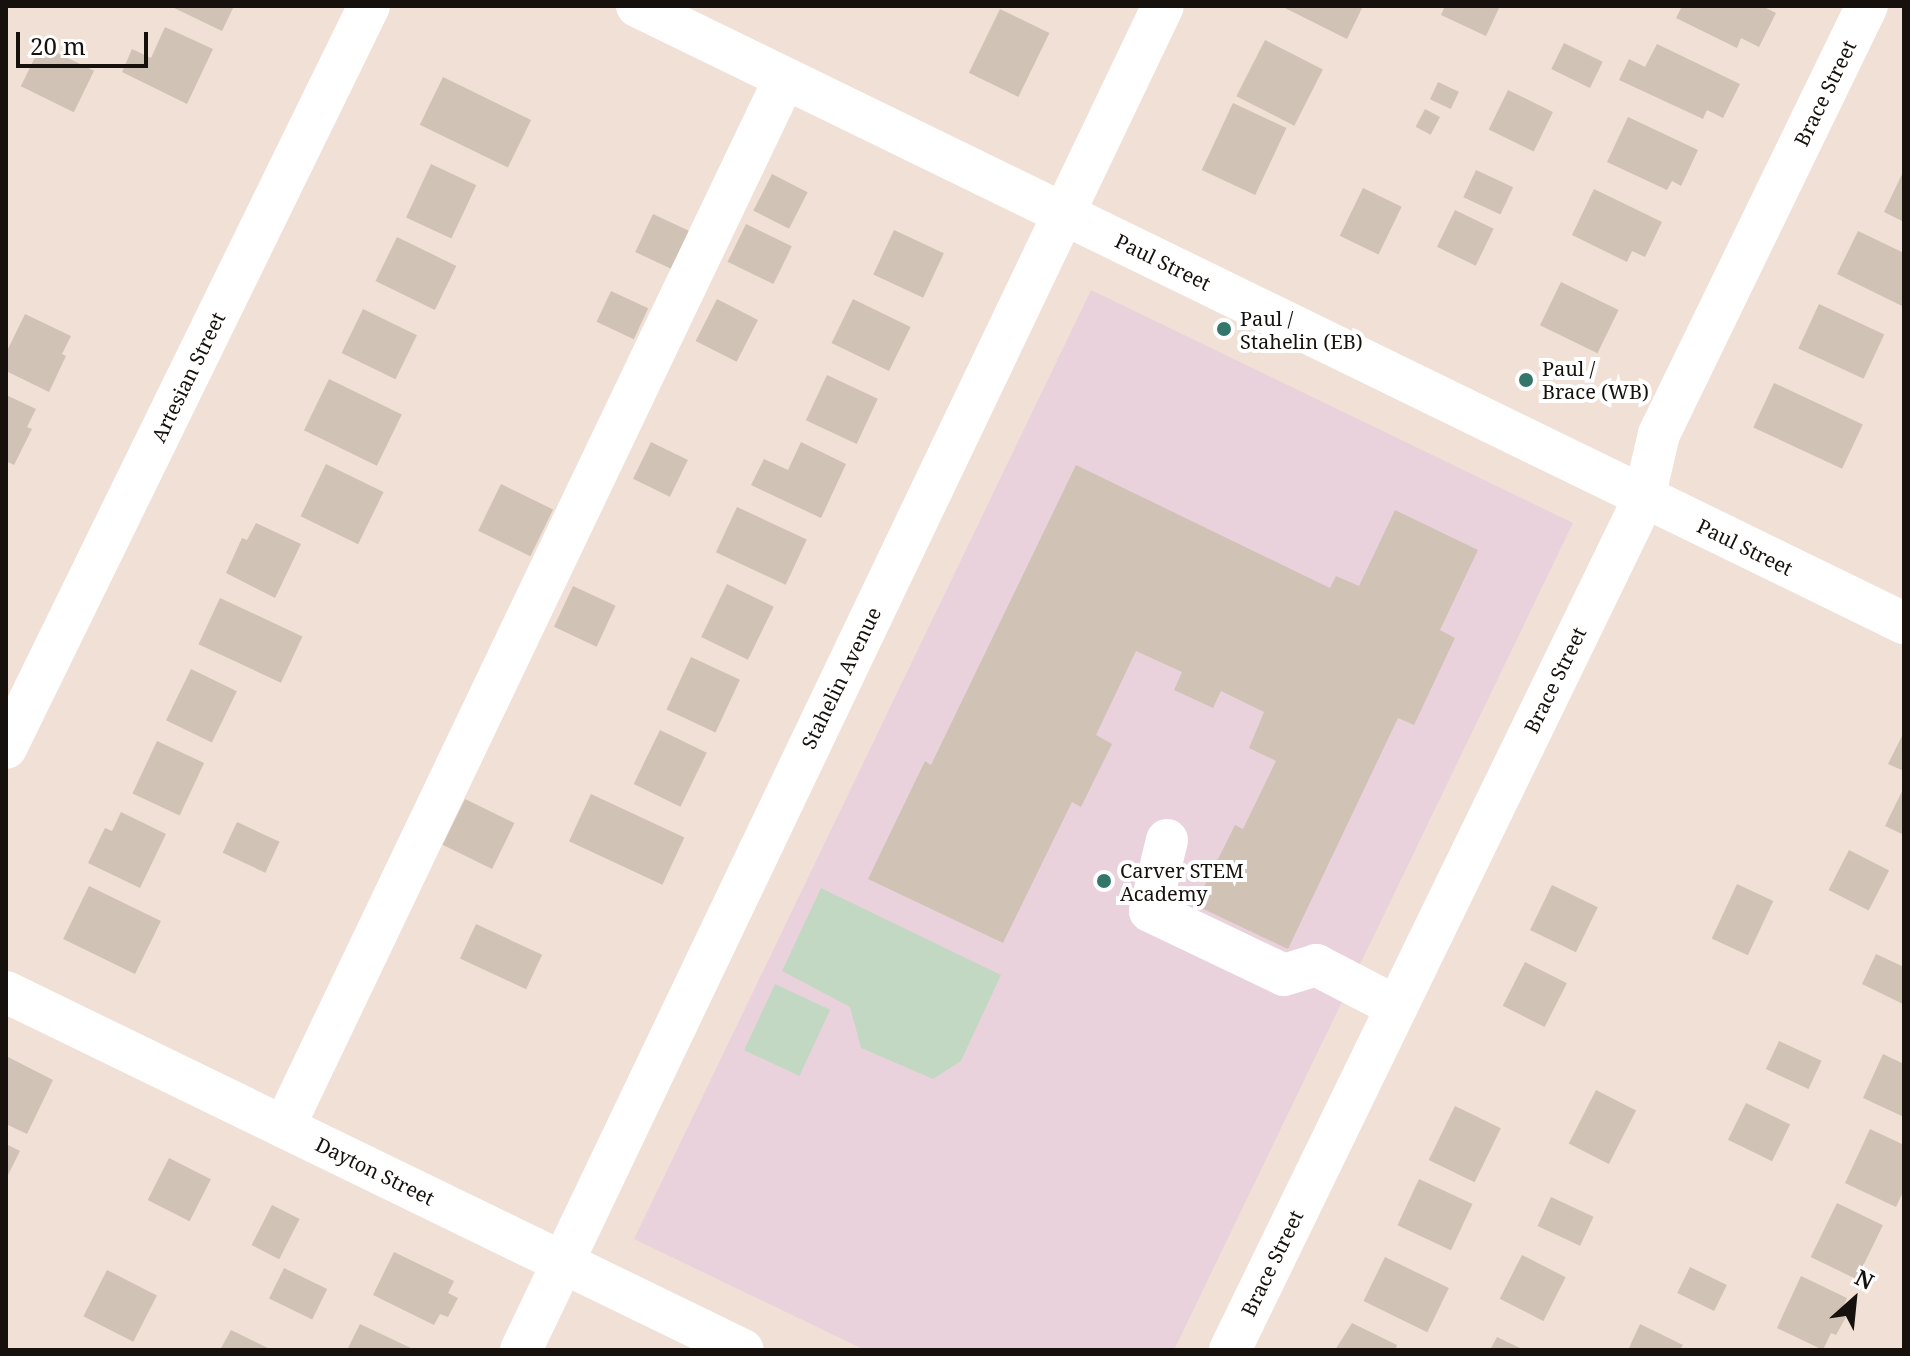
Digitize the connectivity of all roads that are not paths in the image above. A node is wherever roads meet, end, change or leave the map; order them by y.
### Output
1 (369, 6) edge
2 (637, 6) edge
3 (1163, 6) edge
4 (1867, 6) edge
5 (785, 78) junction
6 (1063, 213) junction
7 (1644, 498) junction
8 (1904, 623) edge
9 (6, 748) edge
10 (1167, 840) dead end
11 (6, 992) edge
12 (1397, 1007) junction
13 (284, 1127) junction
14 (563, 1263) junction
15 (521, 1350) edge
16 (743, 1350) edge
17 (1230, 1350) edge

1 - 9 street, Artesian Street
2 - 5 street, Paul Street
3 - 6 street, Stahelin Avenue
4 - 7 street, Brace Street
5 - 6 street, Paul Street
5 - 13 street
6 - 7 street, Paul Street
6 - 14 street, Stahelin Avenue
7 - 8 street, Paul Street
7 - 12 street, Brace Street
10 - 12 street
11 - 13 street, Dayton Street
12 - 17 street, Brace Street
13 - 14 street, Dayton Street
14 - 15 street, Stahelin Avenue
14 - 16 street, Dayton Street

